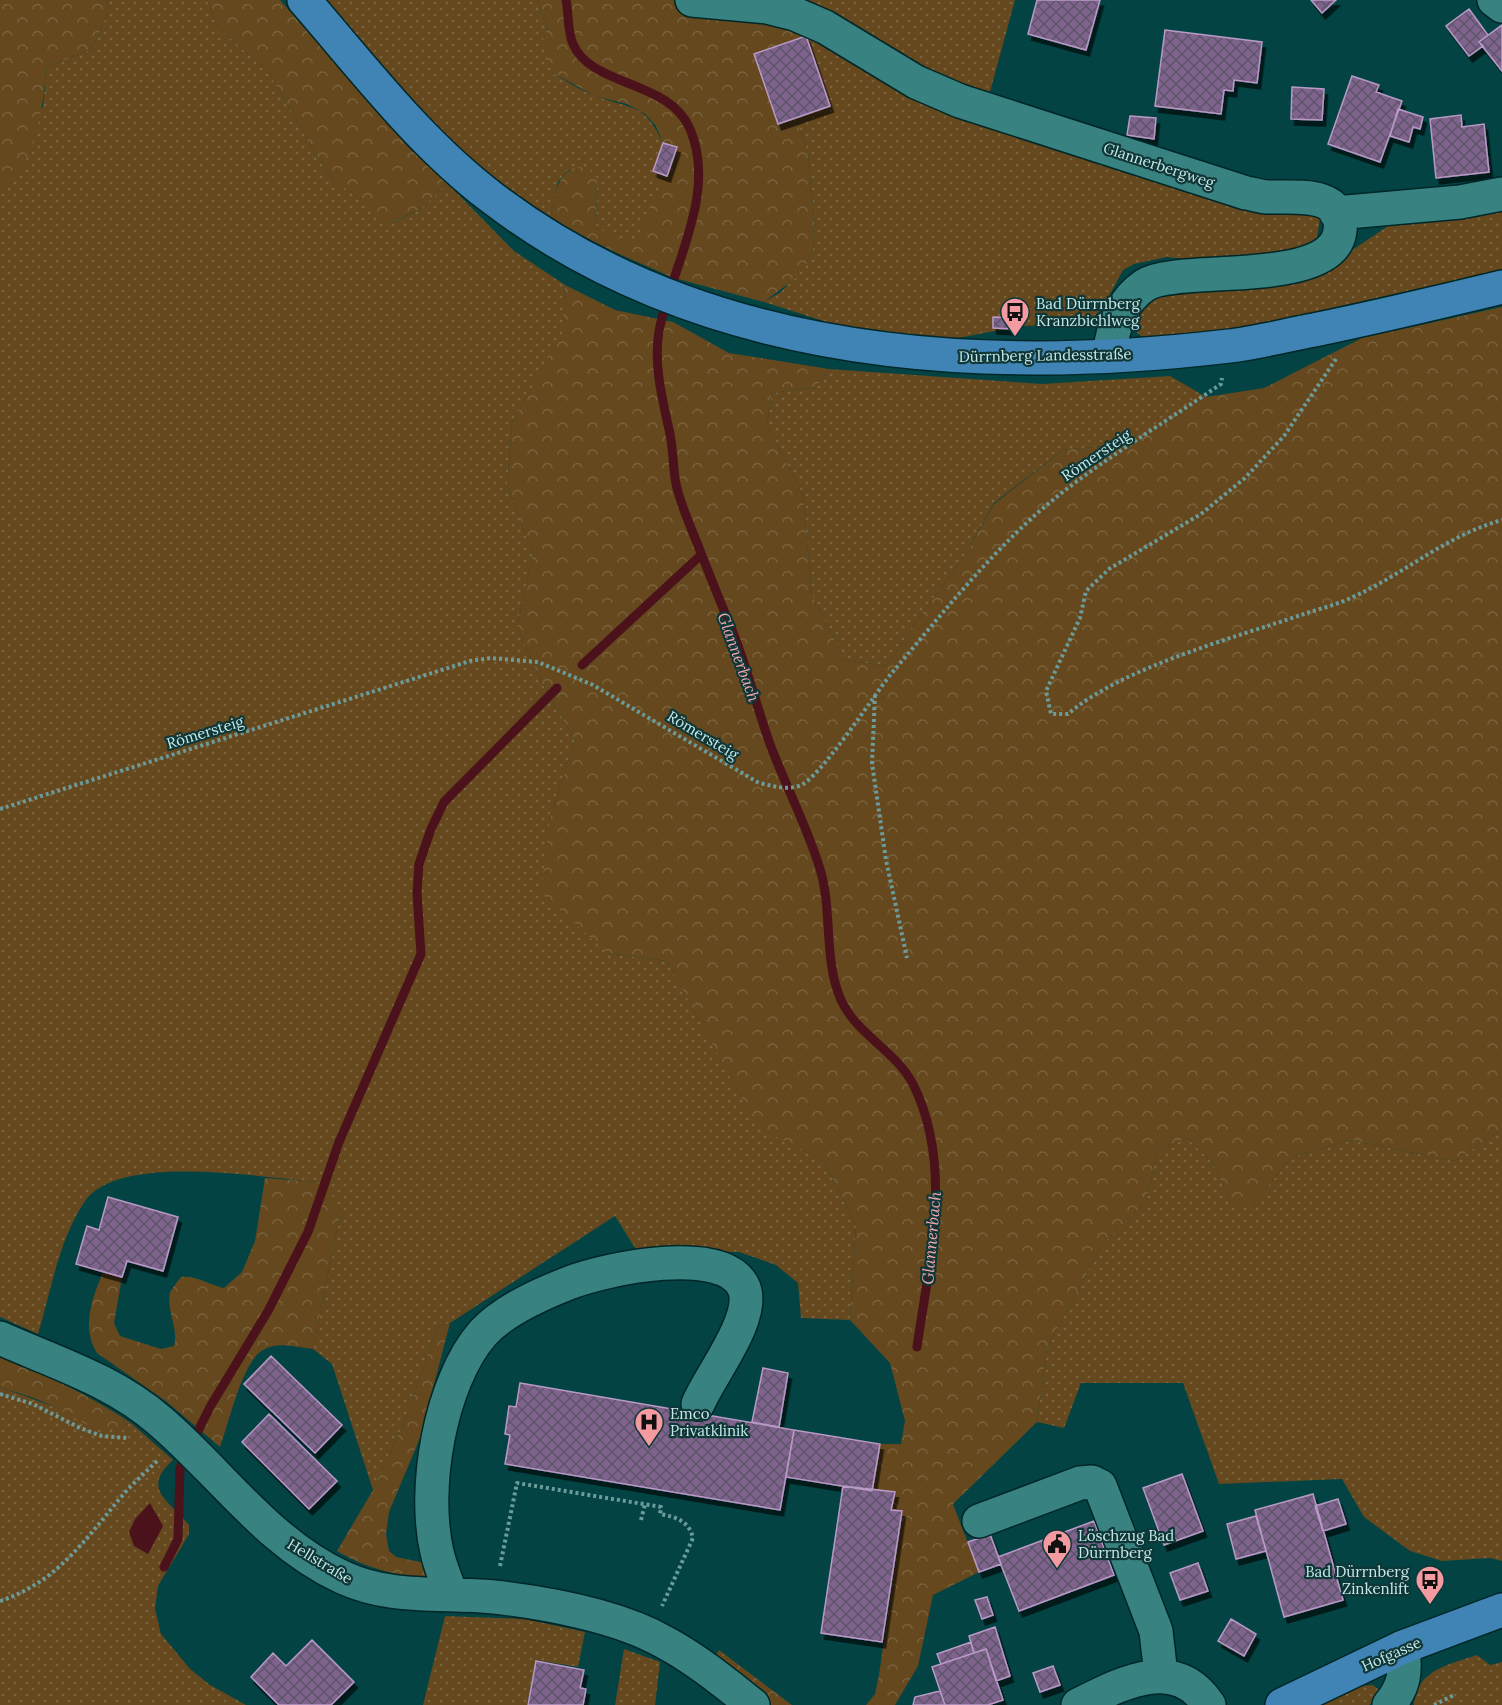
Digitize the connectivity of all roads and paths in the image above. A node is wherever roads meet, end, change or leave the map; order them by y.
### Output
1 (304, 0) edge
2 (692, 0) edge
3 (1494, 0) edge
4 (1502, 6) edge
5 (1502, 194) edge
6 (1336, 213) junction
7 (1502, 287) edge
8 (1360, 320) junction
9 (1232, 346) junction
10 (1109, 356) junction
11 (1502, 520) edge
12 (875, 694) junction
13 (0, 809) edge
14 (907, 958) dead end
15 (0, 1338) edge
16 (0, 1394) edge
17 (698, 1404) dead end
18 (133, 1439) dead end
19 (168, 1450) junction
20 (149, 1454) dead end
21 (645, 1504) junction
22 (641, 1520) dead end
23 (979, 1521) dead end
24 (451, 1595) junction
25 (493, 1597) junction
26 (0, 1601) edge
27 (1502, 1610) edge
28 (659, 1611) dead end
29 (1403, 1647) junction
30 (1161, 1675) junction
31 (1454, 1695) dead end
32 (753, 1705) edge
33 (1078, 1705) edge
34 (1209, 1705) edge
35 (1282, 1705) edge
36 (1389, 1705) edge
37 (1434, 1705) edge

1 - 10 main road, Dürrnberg Landesstraße
2 - 6 street, Glannerbergweg
3 - 4 street
5 - 6 street
6 - 10 street
7 - 8 main road, Dürrnberg Landesstraße
8 - 9 main road, Dürrnberg Landesstraße
8 - 11 path
9 - 10 main road, Dürrnberg Landesstraße
9 - 12 path, Römersteig
12 - 13 path, Römersteig
12 - 14 path
15 - 19 street, Hellstraße
16 - 18 path
17 - 24 street
19 - 20 path
19 - 24 street, Hellstraße
19 - 26 path
21 - 22 path
21 - 25 path
21 - 28 path
23 - 30 street
24 - 25 street, Hellstraße
25 - 32 street, Hellstraße
27 - 29 main road, Hofgasse
29 - 35 main road, Hofgasse
29 - 36 street
30 - 33 street
30 - 34 street
31 - 37 path

